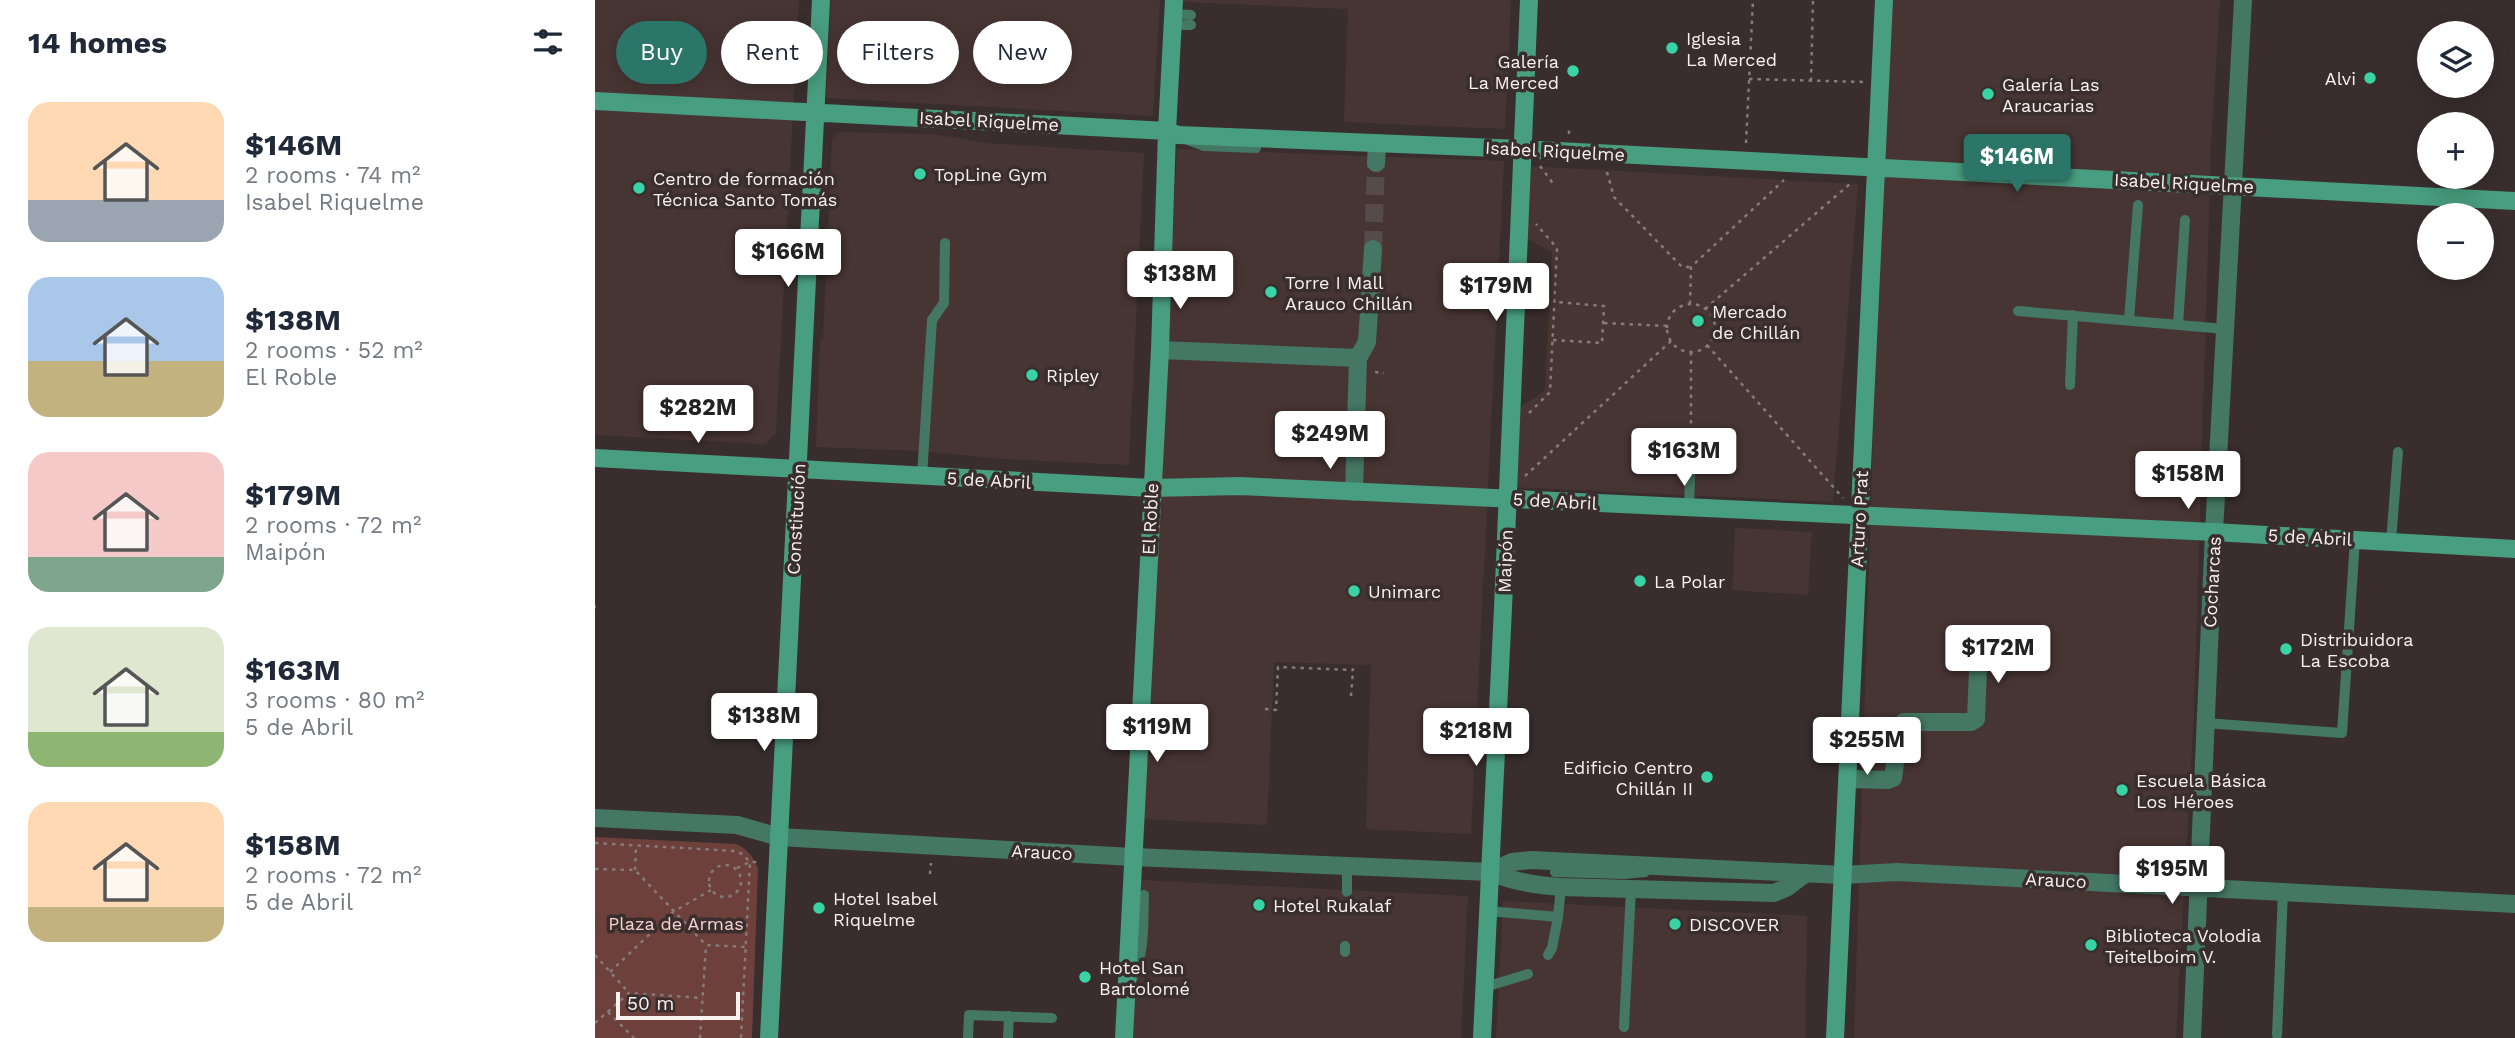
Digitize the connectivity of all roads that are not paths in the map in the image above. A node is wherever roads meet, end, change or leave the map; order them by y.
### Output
1 (821, 0) edge
2 (1529, 0) edge
3 (2243, 0) edge
4 (1883, 1) edge
5 (1180, 16) edge
6 (595, 101) edge
7 (815, 111) junction
8 (1172, 133) junction
9 (1377, 143) junction
10 (1257, 148) dead end
11 (1527, 154) junction
12 (1376, 163) tunnel mouth
13 (1876, 167) junction
14 (2233, 186) junction
15 (2515, 201) edge
16 (2138, 205) dead end
17 (2185, 220) dead end
18 (945, 243) dead end
19 (1373, 249) tunnel mouth
20 (2018, 311) dead end
21 (2073, 315) junction
22 (2129, 320) junction
23 (2178, 325) junction
24 (2225, 329) junction
25 (1160, 350) junction
26 (1358, 358) junction
27 (2070, 385) dead end
28 (2398, 452) dead end
29 (1691, 453) road end
30 (595, 458) edge
31 (798, 470) junction
32 (922, 476) junction
33 (1151, 488) junction
34 (1354, 492) junction
35 (1508, 499) junction
36 (1689, 507) junction
37 (1854, 510) junction
38 (2214, 532) junction
39 (2355, 540) junction
40 (2391, 542) junction
41 (2515, 549) edge
42 (1979, 645) dead end
43 (2205, 723) junction
44 (1848, 779) junction
45 (595, 818) edge
46 (779, 836) junction
47 (1133, 857) junction
48 (1347, 866) junction
49 (1664, 866) junction
50 (1490, 872) junction
51 (1806, 873) junction
52 (1843, 874) junction
53 (1558, 879) junction
54 (1630, 888) junction
55 (2199, 888) junction
56 (1347, 892) dead end
57 (2283, 892) junction
58 (1144, 895) dead end
59 (2515, 904) edge
60 (1488, 911) junction
61 (1558, 916) junction
62 (1548, 955) dead end
63 (1528, 974) dead end
64 (1485, 987) junction
65 (1127, 989) junction
66 (1009, 1016) junction
67 (1052, 1018) dead end
68 (1625, 1027) dead end
69 (2277, 1035) dead end
70 (769, 1038) edge
71 (968, 1038) edge
72 (1008, 1038) edge
73 (1124, 1038) edge
74 (1482, 1038) edge
75 (1835, 1038) edge
76 (2193, 1038) edge

1 - 7 street, Constitución
2 - 11 street, Maipón
3 - 14 street, Cocharcas
4 - 13 street, Arturo Prat
5 - 8 street, El Roble
6 - 7 street, Isabel Riquelme
7 - 8 street, Isabel Riquelme
7 - 31 street, Constitución
8 - 9 street, Isabel Riquelme
8 - 10 lane
8 - 25 street, El Roble
9 - 11 street, Isabel Riquelme
9 - 12 street
11 - 13 street, Isabel Riquelme
11 - 35 street, Maipón
13 - 14 street, Isabel Riquelme
13 - 37 street, Arturo Prat
14 - 15 street, Isabel Riquelme
14 - 24 street, Cocharcas
16 - 22 lane
17 - 23 lane
18 - 32 lane
19 - 26 street
20 - 21 lane
21 - 22 lane
21 - 27 lane
22 - 23 lane
23 - 24 lane
24 - 38 street, Cocharcas
25 - 26 street
25 - 33 street, El Roble
26 - 34 street
28 - 40 lane
29 - 36 lane
30 - 31 street, 5 de Abril
31 - 32 street, 5 de Abril
31 - 46 street, Constitución
32 - 33 street, 5 de Abril
33 - 34 street, 5 de Abril
33 - 47 street, El Roble
34 - 35 street, 5 de Abril
35 - 36 street, 5 de Abril
35 - 50 street, Maipón
36 - 37 street, 5 de Abril
37 - 38 street, 5 de Abril
37 - 44 street, Arturo Prat
38 - 39 street, 5 de Abril
38 - 43 street, Cocharcas
39 - 40 street, 5 de Abril
39 - 43 lane
40 - 41 street, 5 de Abril
42 - 44 street
43 - 55 street, Cocharcas
44 - 52 street, Arturo Prat
45 - 46 street, Arauco
46 - 47 street, Arauco
46 - 70 street, Constitución
47 - 48 street, Arauco
47 - 65 street, El Roble
48 - 50 street, Arauco
48 - 56 lane
49 - 50 street, Arauco
49 - 51 street, Arauco
49 - 53 lane
50 - 53 street, Arauco
50 - 60 street, Maipón
51 - 52 street, Arauco
51 - 54 street, Arauco
52 - 55 street, Arauco
52 - 75 street, Arturo Prat
53 - 54 street, Arauco
53 - 61 lane
54 - 68 lane
55 - 57 street, Arauco
55 - 76 street, Cocharcas
57 - 59 street, Arauco
57 - 69 lane
58 - 65 lane
60 - 61 lane
60 - 64 street, Maipón
61 - 62 lane
63 - 64 lane
64 - 74 street, Maipón
65 - 73 street, El Roble
66 - 67 lane
66 - 71 lane
66 - 72 lane

